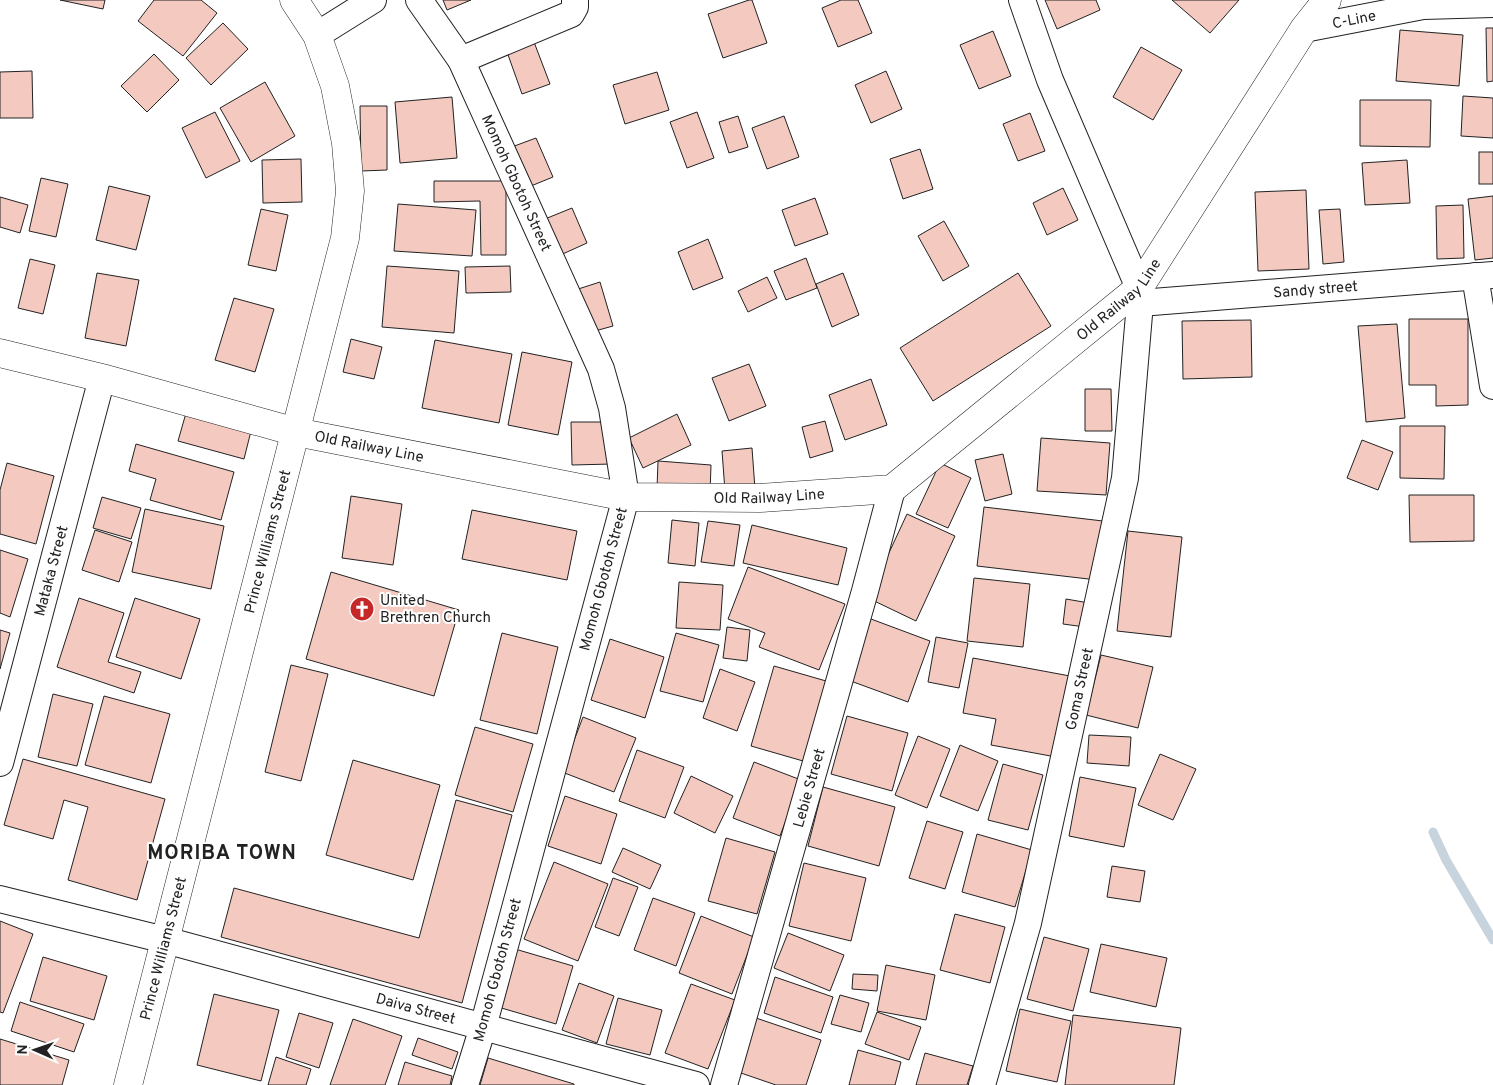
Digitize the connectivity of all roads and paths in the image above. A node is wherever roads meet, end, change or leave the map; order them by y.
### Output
1 (294, 0) edge
2 (373, 0) edge
3 (419, 0) edge
4 (575, 0) edge
5 (1022, 0) edge
6 (1327, 0) edge
7 (1493, 4) edge
8 (1304, 29) junction
9 (317, 34) junction
10 (461, 60) junction
11 (1484, 275) edge
12 (1139, 296) junction
13 (0, 353) edge
14 (102, 378) junction
15 (1493, 386) edge
16 (296, 432) junction
17 (892, 490) junction
18 (626, 497) junction
19 (0, 763) edge
20 (0, 899) edge
21 (165, 940) junction
22 (483, 1027) junction
23 (128, 1085) edge
24 (464, 1085) edge
25 (696, 1085) edge
26 (724, 1085) edge
27 (982, 1085) edge

1 - 9 street, Prince Williams Street
2 - 9 street
3 - 10 street, Momoh Gbotoh Street
4 - 10 street
5 - 12 street
6 - 8 street, Old Railway Line
7 - 8 street, C-Line
8 - 12 street, Old Railway Line
9 - 16 street, Prince Williams Street
10 - 18 street, Momoh Gbotoh Street
11 - 12 street, Sandy street
11 - 15 street
12 - 17 street, Old Railway Line
12 - 27 street, Goma Street
13 - 14 street, Old Railway Line
14 - 16 street, Old Railway Line
14 - 19 street, Mataka Street
16 - 18 street, Old Railway Line
16 - 21 street, Prince Williams Street
17 - 18 street, Old Railway Line
17 - 26 street, Lebie Street
18 - 22 street, Momoh Gbotoh Street
20 - 21 street, Daiva Street
21 - 22 street, Daiva Street
21 - 23 street, Prince Williams Street
22 - 24 street, Momoh Gbotoh Street
22 - 25 street, Daiva Street

